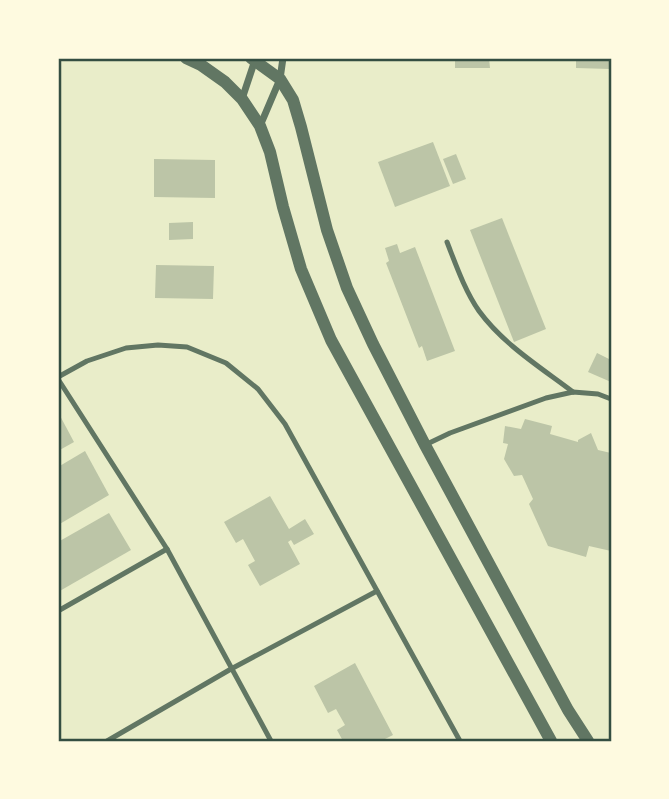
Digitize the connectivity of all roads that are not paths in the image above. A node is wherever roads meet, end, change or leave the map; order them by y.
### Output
1 (186, 58) edge
2 (283, 58) edge
3 (254, 59) edge
4 (280, 79) junction
5 (242, 99) junction
6 (260, 126) junction
7 (447, 242) dead end
8 (58, 378) edge
9 (573, 392) junction
10 (611, 399) edge
11 (425, 444) junction
12 (167, 549) junction
13 (377, 591) junction
14 (58, 611) edge
15 (231, 669) junction
16 (107, 741) edge
17 (271, 741) edge
18 (460, 741) edge
19 (551, 741) edge
20 (589, 741) edge

1 - 5 street
2 - 4 street
3 - 4 street
3 - 5 street
4 - 6 street
4 - 11 street
5 - 6 street
6 - 19 street
7 - 9 lane
8 - 12 lane
8 - 13 lane
9 - 10 lane
9 - 11 lane
11 - 20 street
12 - 14 lane
12 - 15 lane
13 - 15 lane
13 - 18 lane
15 - 16 lane
15 - 17 lane

